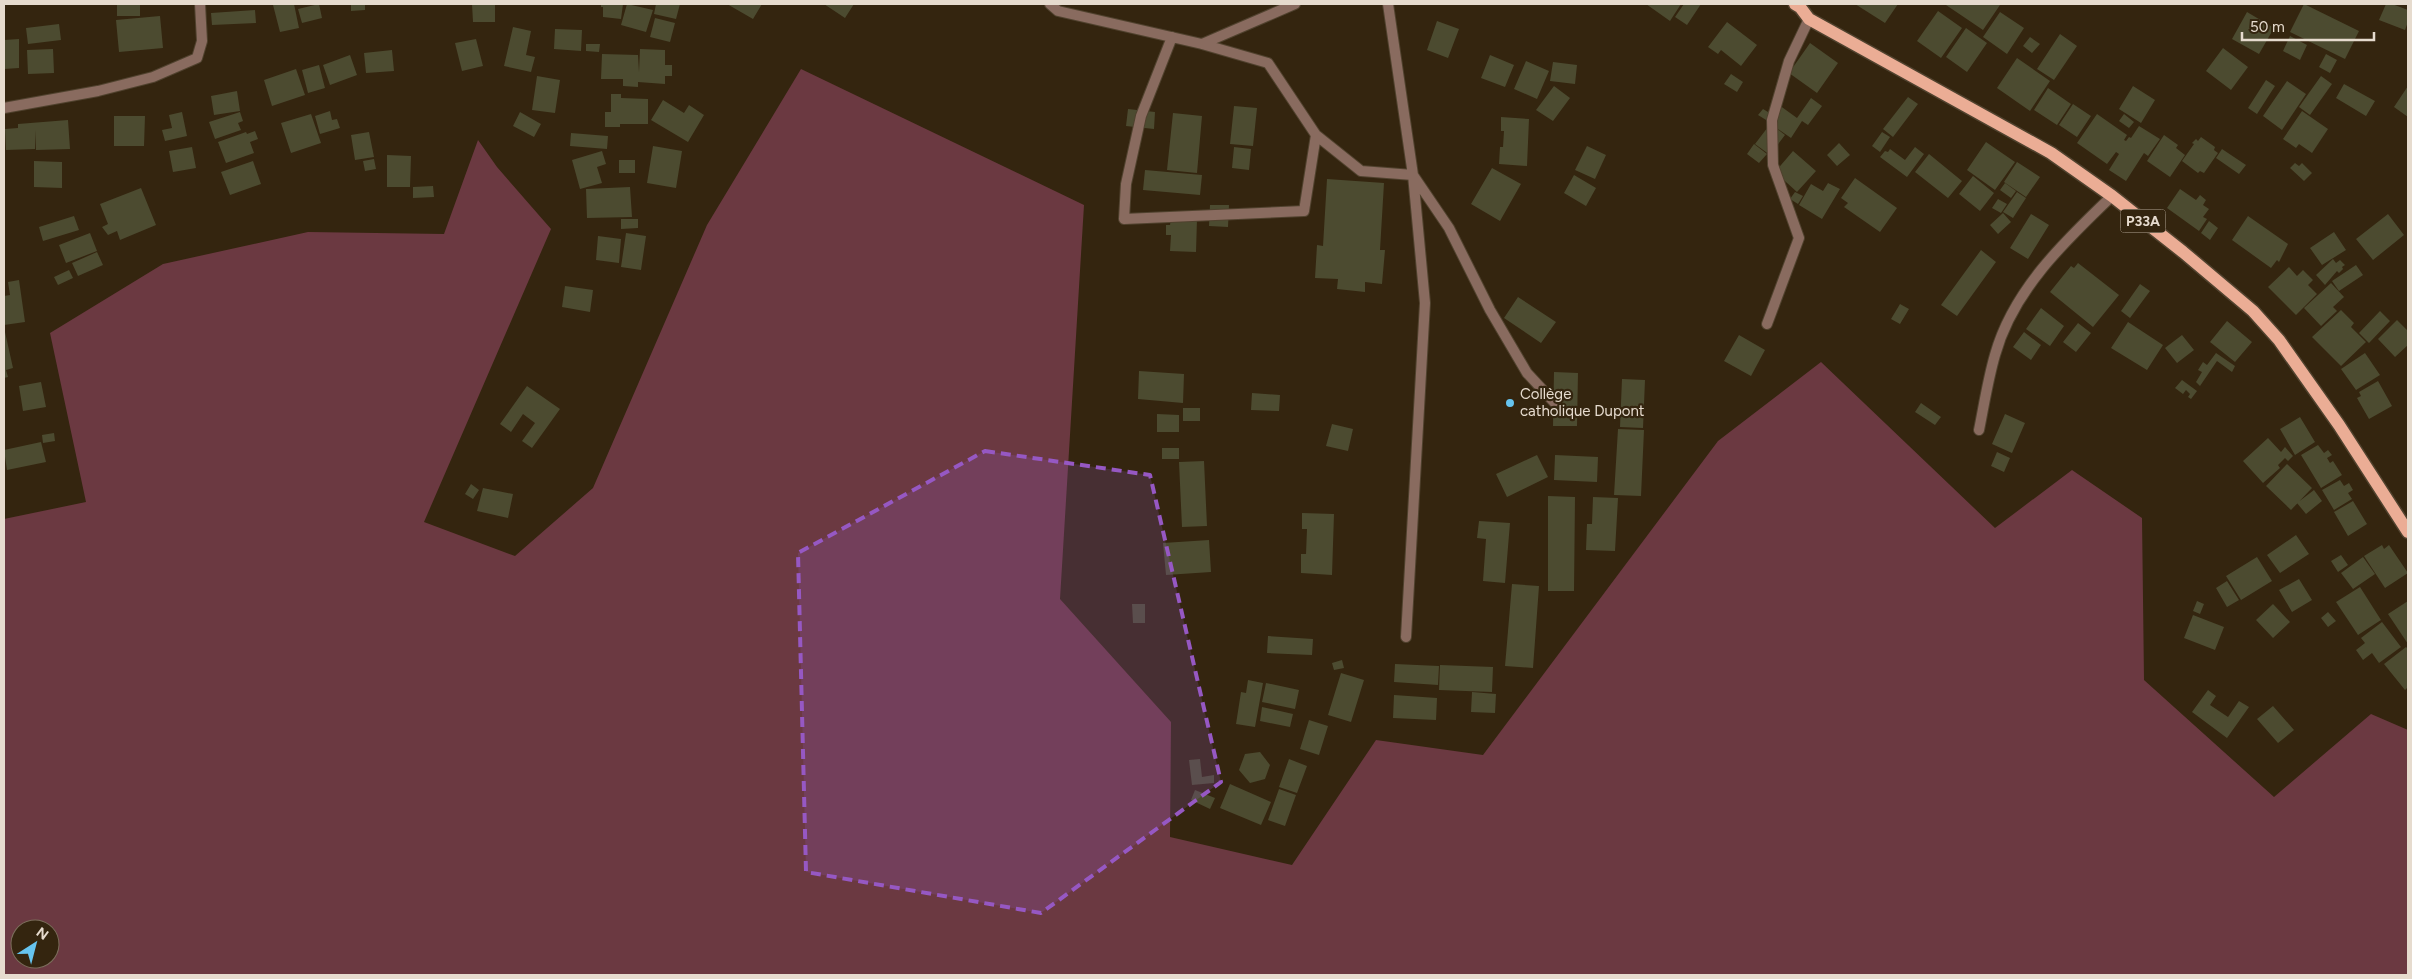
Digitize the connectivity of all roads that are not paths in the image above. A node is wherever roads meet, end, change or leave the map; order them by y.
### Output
1 (200, 4) edge
2 (1050, 4) edge
3 (1296, 4) edge
4 (1388, 4) edge
5 (1799, 5) edge
6 (1809, 19) junction
7 (1172, 37) junction
8 (1202, 44) junction
9 (4, 108) edge
10 (1316, 135) junction
11 (1413, 175) junction
12 (2112, 196) junction
13 (1767, 324) dead end
14 (1554, 402) dead end
15 (1979, 430) dead end
16 (2408, 532) edge
17 (1406, 637) dead end

1 - 9 street
2 - 7 street
3 - 8 street
4 - 11 street
5 - 6 main road, P33A
6 - 12 main road, P33A
6 - 13 street
7 - 8 street
7 - 10 street
8 - 10 street
10 - 11 street
11 - 14 street
11 - 17 street
12 - 15 street
12 - 16 main road, P33A

